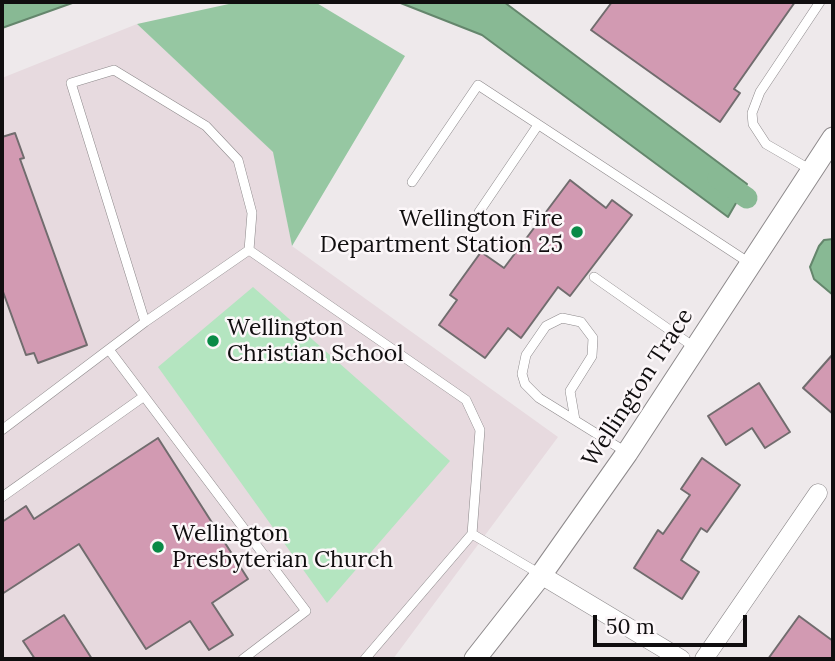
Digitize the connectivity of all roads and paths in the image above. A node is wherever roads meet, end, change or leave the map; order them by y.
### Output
1 (820, 2) edge
2 (538, 125) junction
3 (833, 138) edge
4 (812, 170) junction
5 (412, 183) dead end
6 (479, 212) dead end
7 (249, 250) junction
8 (751, 264) junction
9 (594, 277) dead end
10 (145, 322) junction
11 (696, 348) junction
12 (110, 351) junction
13 (143, 397) junction
14 (575, 420) junction
15 (2, 430) edge
16 (627, 453) junction
17 (818, 493) dead end
18 (2, 497) edge
19 (472, 534) junction
20 (541, 575) junction
21 (243, 659) edge
22 (365, 659) edge
23 (475, 659) edge
24 (681, 659) edge
25 (704, 659) edge

1 - 4 lane
2 - 5 lane
2 - 6 lane
2 - 8 lane
3 - 4 street, Wellington Trace
4 - 8 street, Wellington Trace
7 - 10 lane
7 - 10 lane
7 - 19 lane
8 - 11 street, Wellington Trace
9 - 11 lane
10 - 12 lane
11 - 16 street, Wellington Trace
12 - 13 lane
12 - 15 lane
13 - 18 lane
13 - 21 lane
14 - 14 lane
14 - 16 lane
16 - 20 street, Wellington Trace
17 - 25 street
19 - 20 lane
19 - 22 lane
20 - 23 street, Wellington Trace
20 - 24 street

